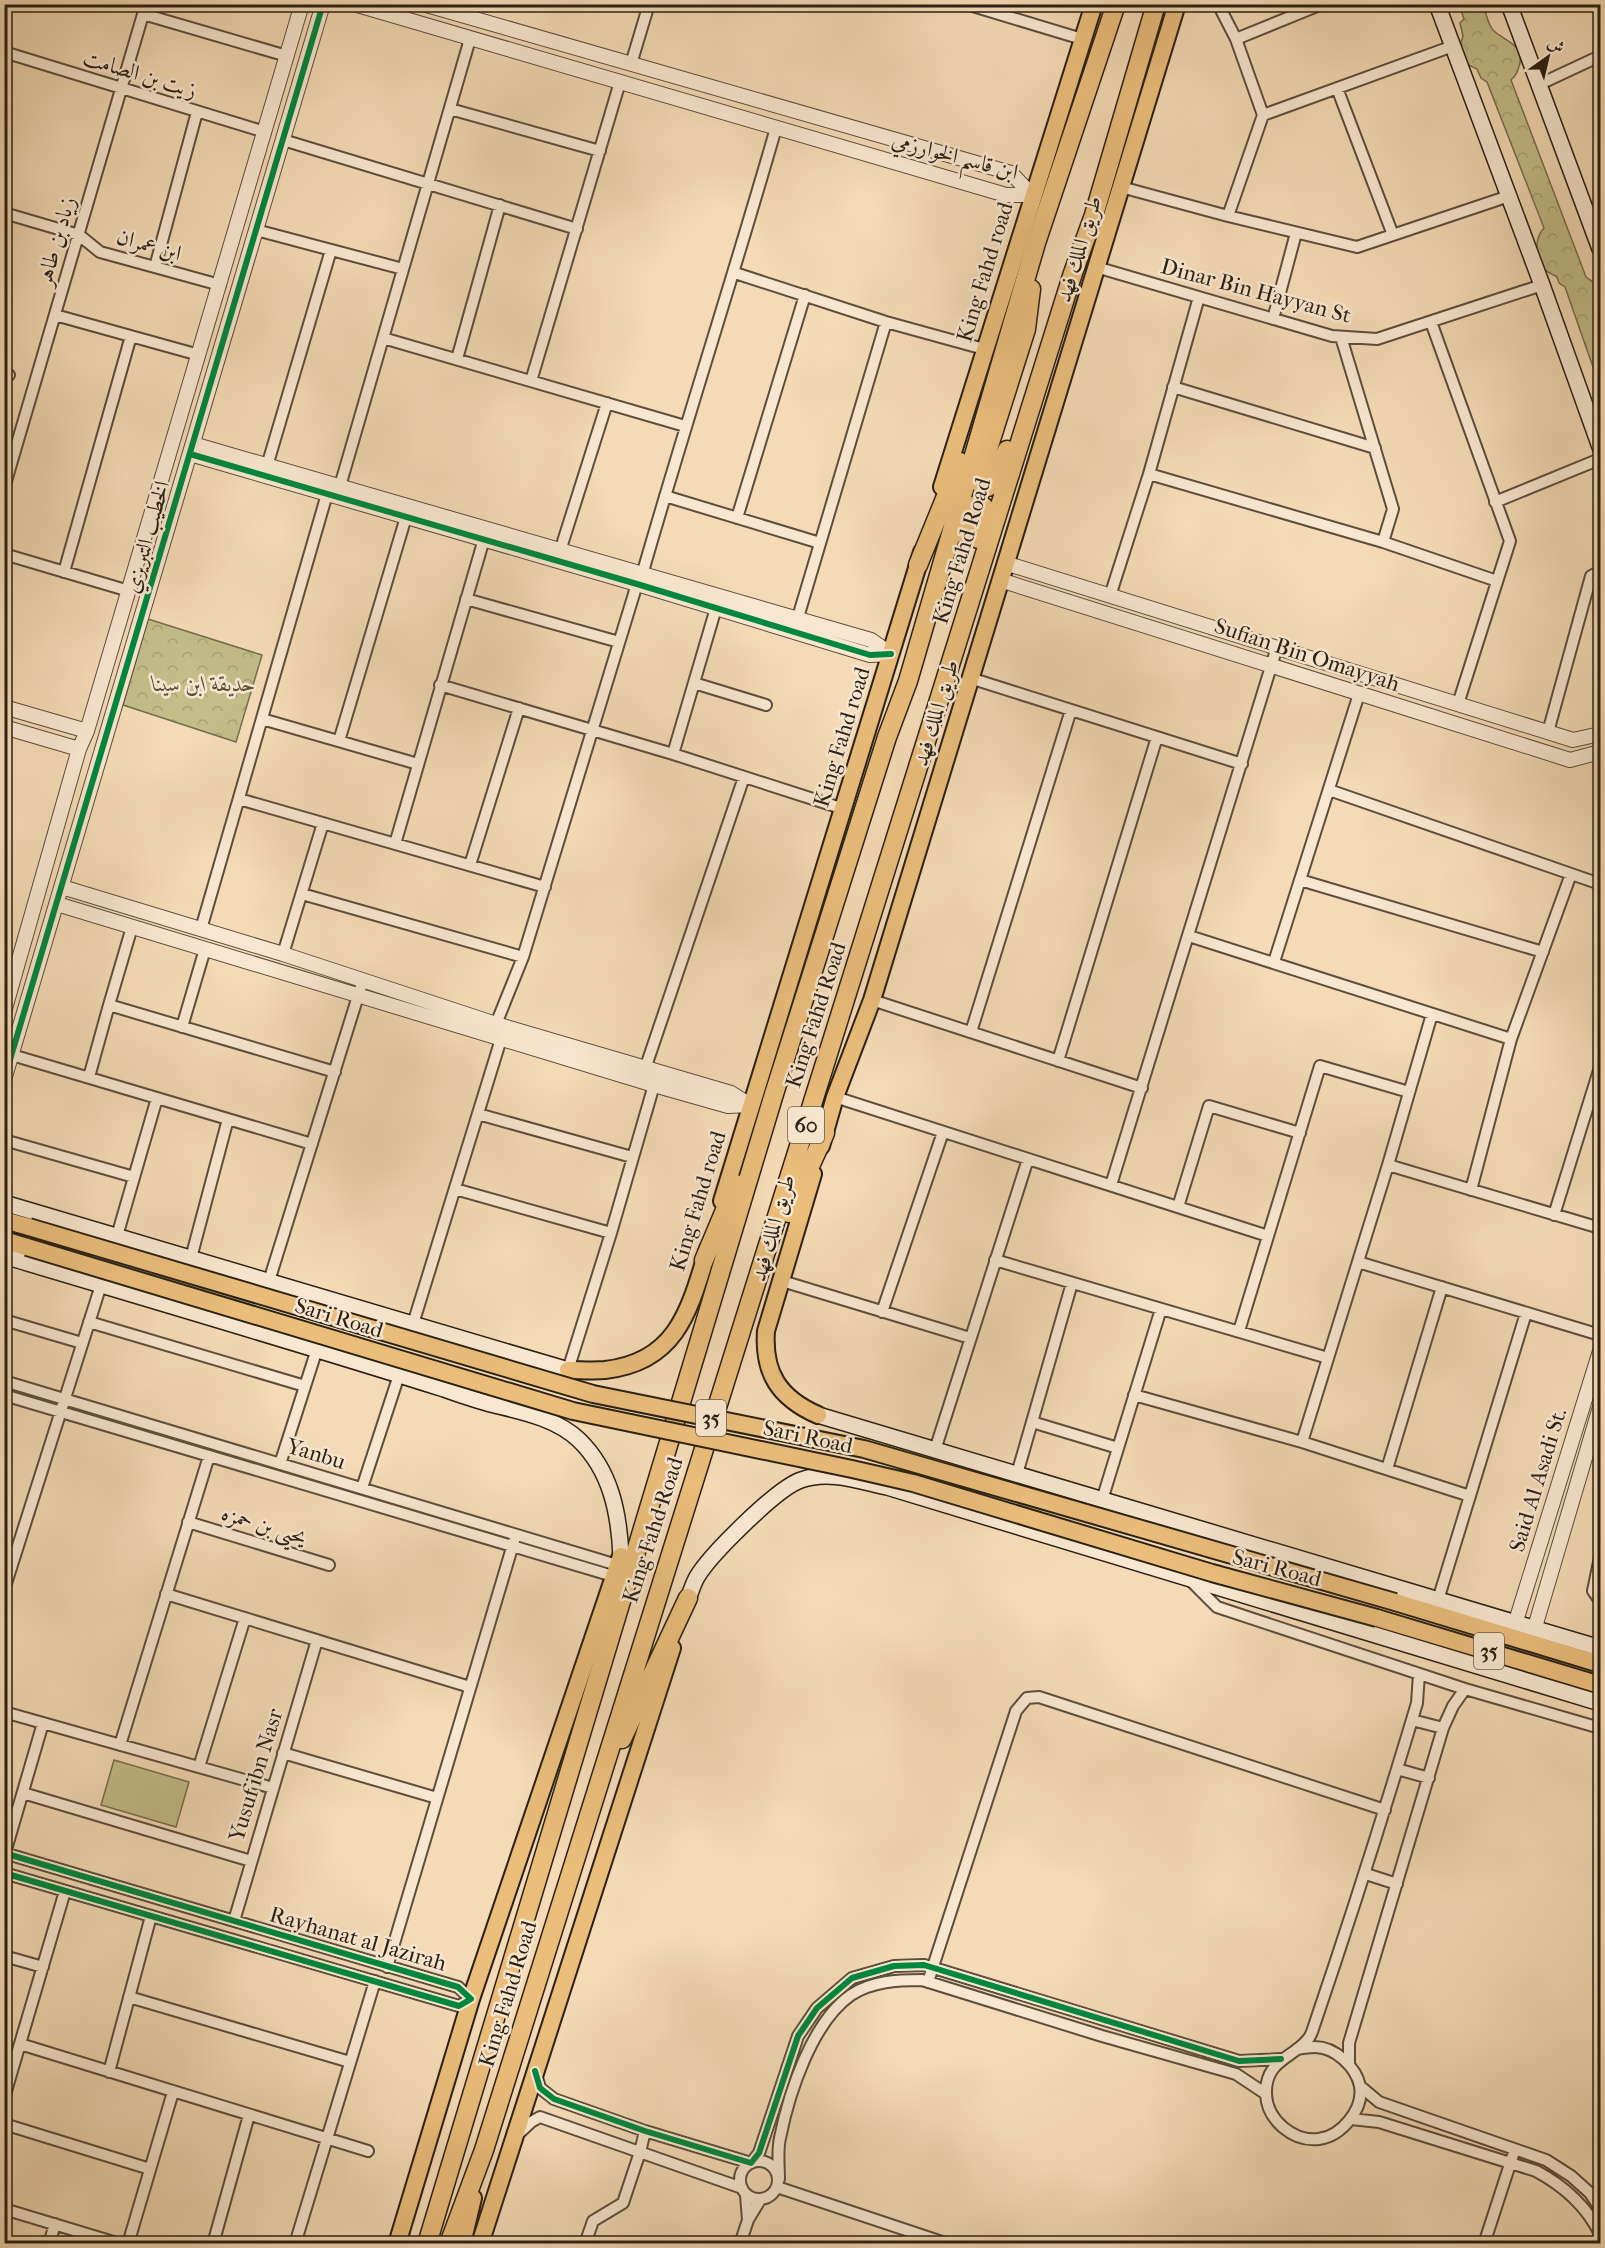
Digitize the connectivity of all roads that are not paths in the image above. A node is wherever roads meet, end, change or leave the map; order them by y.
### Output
1 (302, 4) edge
2 (323, 4) edge
3 (354, 4) edge
4 (423, 4) edge
5 (649, 4) edge
6 (966, 4) edge
7 (1094, 4) edge
8 (1106, 4) edge
9 (1116, 4) edge
10 (1156, 4) edge
11 (1177, 4) edge
12 (1218, 4) edge
13 (1322, 4) edge
14 (1437, 4) edge
15 (1509, 4) edge
16 (980, 6) edge
17 (1309, 7) edge
18 (144, 9) edge
19 (470, 39) junction
20 (1082, 39) junction
21 (1236, 39) junction
22 (1453, 46) junction
23 (4, 52) edge
24 (287, 56) junction
25 (1600, 56) edge
26 (631, 64) junction
27 (620, 82) junction
28 (1090, 82) junction
29 (702, 84) junction
30 (1538, 85) junction
31 (121, 88) junction
32 (1336, 88) junction
33 (698, 105) junction
34 (450, 109) junction
35 (197, 112) junction
36 (1263, 115) junction
37 (776, 128) junction
38 (265, 132) junction
39 (283, 140) junction
40 (600, 151) junction
41 (428, 183) junction
42 (1121, 187) junction
43 (1032, 195) junction
44 (1509, 196) junction
45 (500, 205) junction
46 (4, 213) edge
47 (1228, 216) junction
48 (577, 229) junction
49 (256, 230) junction
50 (1296, 232) junction
51 (79, 234) junction
52 (1393, 235) junction
53 (1036, 243) junction
54 (1600, 249) edge
55 (331, 250) junction
56 (155, 267) junction
57 (1096, 267) junction
58 (403, 269) junction
59 (735, 273) junction
60 (1073, 273) junction
61 (219, 285) junction
62 (1542, 285) junction
63 (805, 295) junction
64 (1199, 297) junction
65 (55, 315) junction
66 (1274, 319) junction
67 (886, 322) junction
68 (1431, 322) junction
69 (131, 336) junction
70 (1341, 337) junction
71 (383, 338) junction
72 (984, 349) junction
73 (199, 355) junction
74 (457, 359) junction
75 (999, 365) junction
76 (531, 381) junction
77 (1173, 387) junction
78 (607, 403) junction
79 (686, 426) junction
80 (1600, 447) edge
81 (1375, 448) junction
82 (191, 449) junction
83 (1600, 459) edge
84 (267, 466) junction
85 (1149, 474) junction
86 (340, 486) junction
87 (4, 488) edge
88 (327, 494) junction
89 (665, 496) junction
90 (1495, 502) junction
91 (406, 517) junction
92 (737, 518) junction
93 (484, 539) junction
94 (1383, 542) junction
95 (820, 543) junction
96 (560, 551) junction
97 (4, 554) edge
98 (1005, 563) junction
99 (918, 565) junction
100 (1600, 571) edge
101 (64, 572) junction
102 (639, 579) junction
103 (1000, 580) junction
104 (1497, 581) junction
105 (129, 591) junction
106 (1110, 596) junction
107 (466, 599) junction
108 (716, 608) junction
109 (795, 626) junction
110 (619, 642) junction
111 (1276, 647) junction
112 (891, 654) junction
113 (1272, 666) junction
114 (970, 678) junction
115 (908, 681) junction
116 (693, 683) junction
117 (440, 685) junction
118 (1359, 694) junction
119 (1458, 704) junction
120 (766, 705) dead end
121 (4, 707) edge
122 (519, 708) junction
123 (1071, 710) junction
124 (262, 719) junction
125 (5, 728) edge
126 (592, 730) junction
127 (87, 731) junction
128 (1548, 732) junction
129 (867, 734) junction
130 (1600, 734) edge
131 (1157, 737) junction
132 (339, 741) junction
133 (79, 749) junction
134 (1600, 752) edge
135 (673, 754) junction
136 (922, 758) junction
137 (418, 764) junction
138 (1242, 764) junction
139 (744, 777) junction
140 (1329, 790) junction
141 (239, 798) junction
142 (844, 809) junction
143 (323, 823) junction
144 (395, 843) junction
145 (470, 865) junction
146 (1571, 873) junction
147 (1300, 880) junction
148 (1600, 884) edge
149 (62, 887) junction
150 (545, 887) junction
151 (302, 894) junction
152 (57, 904) junction
153 (132, 927) junction
154 (201, 929) junction
155 (1189, 936) junction
156 (205, 949) junction
157 (1543, 952) junction
158 (283, 954) junction
159 (523, 957) junction
160 (816, 959) junction
161 (1274, 962) junction
162 (9, 979) edge
163 (363, 980) junction
164 (358, 996) junction
165 (872, 1000) junction
166 (108, 1005) junction
167 (4, 1012) edge
168 (1432, 1014) junction
169 (496, 1024) junction
170 (182, 1027) junction
171 (971, 1032) junction
172 (501, 1039) junction
173 (1511, 1039) junction
174 (12, 1055) junction
175 (1058, 1061) junction
176 (1600, 1066) edge
177 (646, 1067) junction
178 (335, 1072) junction
179 (89, 1077) junction
180 (4, 1080) edge
181 (640, 1081) junction
182 (654, 1085) junction
183 (1142, 1088) junction
184 (1409, 1092) junction
185 (774, 1094) junction
186 (835, 1097) junction
187 (157, 1098) junction
188 (750, 1105) junction
189 (478, 1114) junction
190 (228, 1119) junction
191 (943, 1132) junction
192 (825, 1133) junction
193 (1300, 1133) junction
194 (4, 1140) edge
195 (312, 1144) junction
196 (632, 1157) junction
197 (1028, 1159) junction
198 (1388, 1165) junction
199 (134, 1177) junction
200 (1112, 1185) junction
201 (455, 1189) junction
202 (1471, 1190) junction
203 (4, 1203) edge
204 (1178, 1207) junction
205 (1554, 1215) junction
206 (4, 1220) edge
207 (1600, 1228) edge
208 (611, 1233) junction
209 (117, 1236) junction
210 (1268, 1236) junction
211 (4, 1240) edge
212 (4, 1256) edge
213 (191, 1258) junction
214 (704, 1260) junction
215 (995, 1260) junction
216 (1358, 1262) junction
217 (269, 1281) junction
218 (782, 1281) junction
219 (1072, 1282) junction
220 (101, 1285) junction
221 (1442, 1287) junction
222 (754, 1291) junction
223 (1161, 1309) junction
224 (882, 1312) junction
225 (1526, 1313) junction
226 (4, 1320) edge
227 (89, 1322) junction
228 (413, 1324) junction
229 (1239, 1331) junction
230 (1600, 1335) edge
231 (970, 1338) junction
232 (82, 1343) junction
233 (317, 1349) junction
234 (1600, 1351) edge
235 (1328, 1358) junction
236 (568, 1370) junction
237 (399, 1375) junction
238 (4, 1381) edge
239 (305, 1386) junction
240 (4, 1395) edge
241 (1134, 1395) junction
242 (65, 1399) junction
243 (1600, 1407) edge
244 (61, 1412) junction
245 (818, 1415) joint
246 (1032, 1422) junction
247 (1302, 1442) junction
248 (1118, 1448) junction
249 (935, 1450) junction
250 (209, 1456) junction
251 (280, 1464) junction
252 (1387, 1469) junction
253 (1017, 1474) junction
254 (362, 1488) junction
255 (1470, 1496) junction
256 (1102, 1500) junction
257 (189, 1522) junction
258 (516, 1535) junction
259 (512, 1546) junction
260 (1600, 1557) edge
261 (329, 1565) dead end
262 (617, 1566) junction
263 (1190, 1579) junction
264 (4, 1590) edge
265 (166, 1594) junction
266 (688, 1598) junction
267 (1438, 1600) junction
268 (1522, 1601) junction
269 (1600, 1601) edge
270 (1395, 1602) junction
271 (1541, 1606) junction
272 (245, 1618) junction
273 (1516, 1621) junction
274 (1535, 1627) junction
275 (317, 1640) junction
276 (1600, 1650) edge
277 (1600, 1664) edge
278 (1419, 1674) junction
279 (1600, 1685) edge
280 (470, 1687) junction
281 (1465, 1689) junction
282 (1600, 1703) edge
283 (4, 1712) edge
284 (1412, 1720) junction
285 (43, 1723) junction
286 (1443, 1728) junction
287 (1600, 1728) edge
288 (120, 1745) junction
289 (283, 1753) junction
290 (199, 1767) junction
291 (1397, 1769) junction
292 (1428, 1778) junction
293 (273, 1788) junction
294 (23, 1793) junction
295 (437, 1798) junction
296 (591, 1806) junction
297 (1385, 1810) junction
298 (5, 1853) edge
299 (251, 1861) junction
300 (4, 1873) edge
301 (1366, 1874) junction
302 (1397, 1884) junction
303 (65, 1890) junction
304 (151, 1916) junction
305 (234, 1921) junction
306 (4, 1956) edge
307 (387, 1966) junction
308 (43, 1967) junction
309 (932, 1967) junction
310 (375, 1981) junction
311 (927, 1982) junction
312 (129, 1997) junction
313 (471, 2000) junction
314 (1109, 2022) junction
315 (1105, 2037) junction
316 (20, 2044) junction
317 (1297, 2049) junction
318 (1281, 2059) junction
319 (350, 2062) junction
320 (1349, 2065) junction
321 (535, 2071) junction
322 (109, 2072) junction
323 (1360, 2086) junction
324 (173, 2092) junction
325 (1266, 2094) junction
326 (4, 2098) edge
327 (249, 2115) junction
328 (1351, 2119) junction
329 (4, 2124) edge
330 (645, 2131) junction
331 (327, 2139) junction
332 (513, 2140) junction
333 (454, 2149) junction
334 (1515, 2149) junction
335 (484, 2150) junction
336 (368, 2151) dead end
337 (640, 2152) junction
338 (1511, 2162) junction
339 (751, 2163) junction
340 (150, 2169) junction
341 (778, 2183) junction
342 (744, 2192) junction
343 (760, 2200) junction
344 (1600, 2208) edge
345 (4, 2210) edge
346 (748, 2220) junction
347 (55, 2224) junction
348 (1600, 2234) edge
349 (49, 2244) edge
350 (120, 2244) edge
351 (128, 2244) edge
352 (213, 2244) edge
353 (295, 2244) edge
354 (397, 2244) edge
355 (414, 2244) edge
356 (427, 2244) edge
357 (449, 2244) edge
358 (462, 2244) edge
359 (480, 2244) edge
360 (585, 2244) edge
361 (740, 2244) edge
362 (948, 2244) edge
363 (1484, 2244) edge

1 - 24 street, الخطيب التبريزي
2 - 39 street, الخطيب التبريزي
3 - 19 street, ابن قاسم الخوارزمي
4 - 26 street, ابن قاسم الخوارزمي
5 - 26 street
6 - 16 street
7 - 20 main road, King Fahd road
8 - 28 main road
9 - 28 highway, King Fahd Road / 60
10 - 60 highway, King Fahd Road / 60
11 - 42 main road, طريق الملك فهد
12 - 21 street
13 - 17 street
14 - 22 main road
15 - 30 main road
16 - 20 street
17 - 21 street
18 - 24 street
18 - 31 street, زياد بن طاهر
19 - 27 street, ابن قاسم الخوارزمي
19 - 34 street
20 - 43 main road, King Fahd road
21 - 36 street
22 - 32 street
22 - 44 main road
23 - 31 street, زيت بن الصامت
24 - 38 street, الخطيب التبريزي
25 - 30 street
26 - 29 street, ابن قاسم الخوارزمي
27 - 33 street, ابن قاسم الخوارزمي
27 - 40 street
28 - 53 highway, King Fahd Road / 60
29 - 33 street
29 - 43 street, ابن قاسم الخوارزمي
30 - 54 main road
31 - 35 street, زيت بن الصامت
31 - 51 street, زياد بن طاهر
32 - 36 street
32 - 52 street
33 - 37 street, ابن قاسم الخوارزمي
34 - 40 street
34 - 41 street
35 - 38 street, زيت بن الصامت
35 - 56 street
36 - 47 street
37 - 43 street, ابن قاسم الخوارزمي
37 - 59 street
38 - 61 street, الخطيب التبريزي
39 - 41 street
39 - 49 street, الخطيب التبريزي
40 - 48 street
41 - 45 street
41 - 58 street
42 - 47 street
42 - 57 main road, طريق الملك فهد
43 - 72 main road, King Fahd road
44 - 52 street
44 - 62 main road
45 - 48 street
45 - 74 street
46 - 51 street, ابن عمران
47 - 50 street
48 - 76 street
49 - 55 street
49 - 82 street, الخطيب التبريزي
50 - 52 street
50 - 66 street
51 - 56 street, ابن عمران
51 - 65 street, زياد بن طاهر
53 - 60 highway
53 - 75 highway, King Fahd Road / 60
55 - 58 street
55 - 84 street
56 - 61 street, ابن عمران
57 - 64 street, Dinar Bin Hayyan St
57 - 98 main road, طريق الملك فهد
58 - 71 street
59 - 63 street
59 - 79 street
60 - 136 highway, King Fahd Road / 60
61 - 73 street, الخطيب التبريزي
62 - 68 street, Dinar Bin Hayyan St
62 - 80 main road
63 - 67 street
63 - 92 street
64 - 66 street, Dinar Bin Hayyan St
64 - 77 street
65 - 69 street
65 - 87 street, زياد بن طاهر
66 - 70 street, Dinar Bin Hayyan St
67 - 72 street
67 - 95 street
68 - 70 street, Dinar Bin Hayyan St
68 - 90 street
69 - 73 street
69 - 101 street
70 - 81 street
71 - 74 street
71 - 86 street
72 - 99 main road, King Fahd road
73 - 105 street, الخطيب التبريزي
74 - 76 street
75 - 99 highway
75 - 115 highway, King Fahd Road / 60
76 - 78 street
77 - 81 street
77 - 85 street
78 - 79 street
78 - 96 street
79 - 89 street
81 - 94 street
82 - 84 street
82 - 88 street
82 - 149 street, الخطيب التبريزي
83 - 90 street
84 - 86 street
85 - 94 street
85 - 106 street
86 - 96 street
88 - 91 street
88 - 124 street
89 - 92 street
89 - 102 street
90 - 104 street
91 - 93 street
91 - 132 street
92 - 95 street
93 - 102 street
93 - 107 street
94 - 104 street
95 - 109 street
96 - 102 street
97 - 101 street
98 - 103 main road, طريق الملك فهد
98 - 106 street, Sufian Bin Omayyah
99 - 112 main road, King Fahd road
100 - 128 street
101 - 105 street
102 - 108 street
102 - 109 street
102 - 110 street
103 - 113 street, Sufian Bin Omayyah
103 - 114 main road, طريق الملك فهد
104 - 119 street
105 - 127 street, الخطيب التبريزي
106 - 111 street, Sufian Bin Omayyah
107 - 110 street
107 - 117 street
108 - 109 street
108 - 116 street
109 - 112 street
110 - 126 street
111 - 113 street
111 - 119 street, Sufian Bin Omayyah
112 - 129 main road, King Fahd road
113 - 118 street, Sufian Bin Omayyah
113 - 138 street
114 - 123 street
114 - 165 main road, طريق الملك فهد
115 - 136 highway
115 - 160 highway, King Fahd Road / 60
116 - 120 street
116 - 135 street
117 - 122 street
117 - 137 street
118 - 134 street, Sufian Bin Omayyah
118 - 140 street
119 - 128 street, Sufian Bin Omayyah
121 - 127 street
122 - 126 street
122 - 145 street
123 - 131 street
123 - 171 street
124 - 132 street
124 - 141 street
125 - 133 street
126 - 135 street
126 - 150 street
127 - 133 street, الخطيب التبريزي
128 - 130 street, Sufian Bin Omayyah
129 - 142 main road, King Fahd road
129 - 160 main road, King Fahd Road
131 - 138 street
131 - 175 street
132 - 137 street
133 - 162 street, الخطيب التبريزي
135 - 139 street
136 - 222 highway, King Fahd Road / 60
137 - 144 street
138 - 155 street
139 - 142 street
139 - 177 street
140 - 146 street
140 - 147 street
141 - 143 street
141 - 154 street
142 - 188 main road, King Fahd road
143 - 144 street
143 - 151 street
144 - 145 street
145 - 150 street
146 - 148 street
146 - 157 street
147 - 157 street
147 - 161 street
149 - 152 street, الخطيب التبريزي
149 - 154 street
150 - 159 street
151 - 158 street
151 - 159 street
152 - 153 street
152 - 174 street, الخطيب التبريزي
153 - 156 street
153 - 166 street
154 - 158 street
155 - 161 street
155 - 183 street
156 - 164 street
156 - 170 street
157 - 173 street
158 - 163 street
159 - 169 street
160 - 185 highway, King Fahd Road / 60
161 - 168 street
162 - 167 street, الخطيب التبريزي
163 - 164 street
163 - 169 street
164 - 172 street
164 - 178 street
165 - 171 street
165 - 186 main road, طريق الملك فهد
166 - 170 street
166 - 179 street
168 - 173 street
168 - 184 street
169 - 177 street
170 - 178 street
171 - 175 street
172 - 181 street
172 - 189 street
173 - 202 street
174 - 179 street
174 - 180 street, الخطيب التبريزي
175 - 183 street
176 - 205 street
177 - 181 street
177 - 188 street
178 - 195 street
179 - 187 street
181 - 182 street
182 - 188 street
182 - 196 street
183 - 200 street
184 - 193 street
184 - 198 street
185 - 214 highway
185 - 333 highway, King Fahd Road / 60
186 - 191 street
186 - 192 main road, طريق الملك فهد
187 - 190 street
187 - 199 street
188 - 214 main road, King Fahd road
189 - 196 street
189 - 201 street
190 - 195 street
190 - 213 street
191 - 197 street
191 - 224 street
192 - 218 main road, طريق الملك فهد
192 - 222 highway
193 - 204 street
193 - 210 street
194 - 199 street
195 - 217 street
196 - 208 street
197 - 200 street
197 - 215 street
198 - 202 street
198 - 216 street
199 - 209 street
200 - 204 street
201 - 208 street
201 - 228 street
202 - 205 street
203 - 209 main road
204 - 210 street
205 - 207 street
206 - 270 main road, Sari Road / 35, bridge
208 - 236 street
209 - 213 main road
210 - 229 street
211 - 279 main road, Sari Road / 35, bridge
212 - 220 main road
213 - 217 main road
214 - 236 main road, King Fahd road
215 - 219 street
215 - 231 street
216 - 221 street
216 - 235 street
217 - 228 main road
218 - 224 street
218 - 245 main road, طريق الملك فهد
219 - 223 street
219 - 246 street
220 - 227 street
220 - 233 main road
221 - 225 street
221 - 252 street
222 - 296 highway, King Fahd Road / 60
223 - 229 street
223 - 241 street
224 - 231 street
225 - 230 street
225 - 255 street
226 - 232 street
227 - 232 street
227 - 239 street
228 - 236 main road
229 - 235 street
231 - 249 street
232 - 242 street
233 - 237 main road
233 - 239 street
234 - 268 street, Said Al Asadi St.
235 - 247 street
237 - 254 street
237 - 262 main road
238 - 242 street, Yanbu
239 - 251 street
240 - 244 street, Yanbu
241 - 247 street
241 - 248 street
242 - 244 street
242 - 251 street, Yanbu
243 - 271 street, Said Al Asadi St.
244 - 250 street, Yanbu
244 - 264 street
245 - 249 main road
246 - 248 street
246 - 253 street
247 - 252 street
248 - 256 street
249 - 253 main road
250 - 257 street
250 - 259 street, Yanbu
251 - 254 street, Yanbu
252 - 255 street
253 - 256 main road
254 - 258 street, Yanbu
255 - 267 street
256 - 267 main road
257 - 261 street, يحيى بن حمزه
257 - 265 street
258 - 259 street
258 - 262 street, Yanbu
259 - 262 street, Yanbu
259 - 280 street
260 - 269 street
262 - 313 main road
263 - 266 main road
263 - 278 street
263 - 282 main road
265 - 272 street
265 - 288 street
266 - 296 highway
266 - 321 main road
267 - 273 main road
268 - 271 street
268 - 273 street, Said Al Asadi St.
270 - 276 main road
270 - 277 main road, Sari Road / 35
271 - 274 street, Said Al Asadi St.
272 - 275 street
272 - 290 street
273 - 274 main road
274 - 276 main road
275 - 280 street
275 - 289 street, Yusuf ibn Nasr
278 - 281 street
278 - 284 street
280 - 295 street
281 - 286 street
281 - 287 street
283 - 285 street
284 - 286 street
284 - 291 street
285 - 288 street
285 - 294 street
286 - 292 street
288 - 290 street
289 - 293 street, Yusuf ibn Nasr
289 - 295 street
290 - 293 street
291 - 292 street
291 - 297 street
292 - 302 street
293 - 299 street, Yusuf ibn Nasr
294 - 298 street
294 - 299 street
295 - 307 street
296 - 335 highway, King Fahd Road / 60
297 - 301 street
297 - 309 street
298 - 305 street, Rayhanat al Jazirah
299 - 305 street, Yusuf ibn Nasr
300 - 303 street, Rayhanat al Jazirah
301 - 302 street
301 - 317 street
302 - 320 street
303 - 304 street, Rayhanat al Jazirah
303 - 308 street
304 - 310 street, Rayhanat al Jazirah
304 - 312 street
305 - 307 street, Rayhanat al Jazirah
306 - 308 street
307 - 313 street, Rayhanat al Jazirah
308 - 316 street
309 - 311 street
309 - 314 street
309 - 339 street
310 - 313 street, Rayhanat al Jazirah
310 - 319 street
311 - 315 street
311 - 341 street
312 - 319 street
312 - 322 street
313 - 354 main road
314 - 315 street
314 - 318 street
315 - 325 street
316 - 322 street
316 - 326 street
317 - 318 street
317 - 320 street
318 - 325 street
319 - 331 street
320 - 323 street
321 - 330 street
321 - 332 main road
322 - 324 street
323 - 328 street
323 - 334 street
324 - 327 street
324 - 340 street
325 - 328 street
327 - 331 street
327 - 352 street
328 - 338 street
329 - 340 street
330 - 337 street
330 - 339 street
331 - 336 street
331 - 353 street
332 - 337 street
332 - 359 main road
333 - 355 highway
333 - 356 highway, King Fahd Road / 60
334 - 338 street
334 - 344 street
335 - 357 highway, King Fahd Road / 60
335 - 358 main road
337 - 342 street
337 - 360 street
338 - 348 street
338 - 363 street
339 - 341 street
339 - 342 street
340 - 351 street
341 - 343 street
341 - 362 street
342 - 343 street
342 - 346 street
343 - 346 street
345 - 347 street
346 - 361 street
347 - 349 street
347 - 350 street

